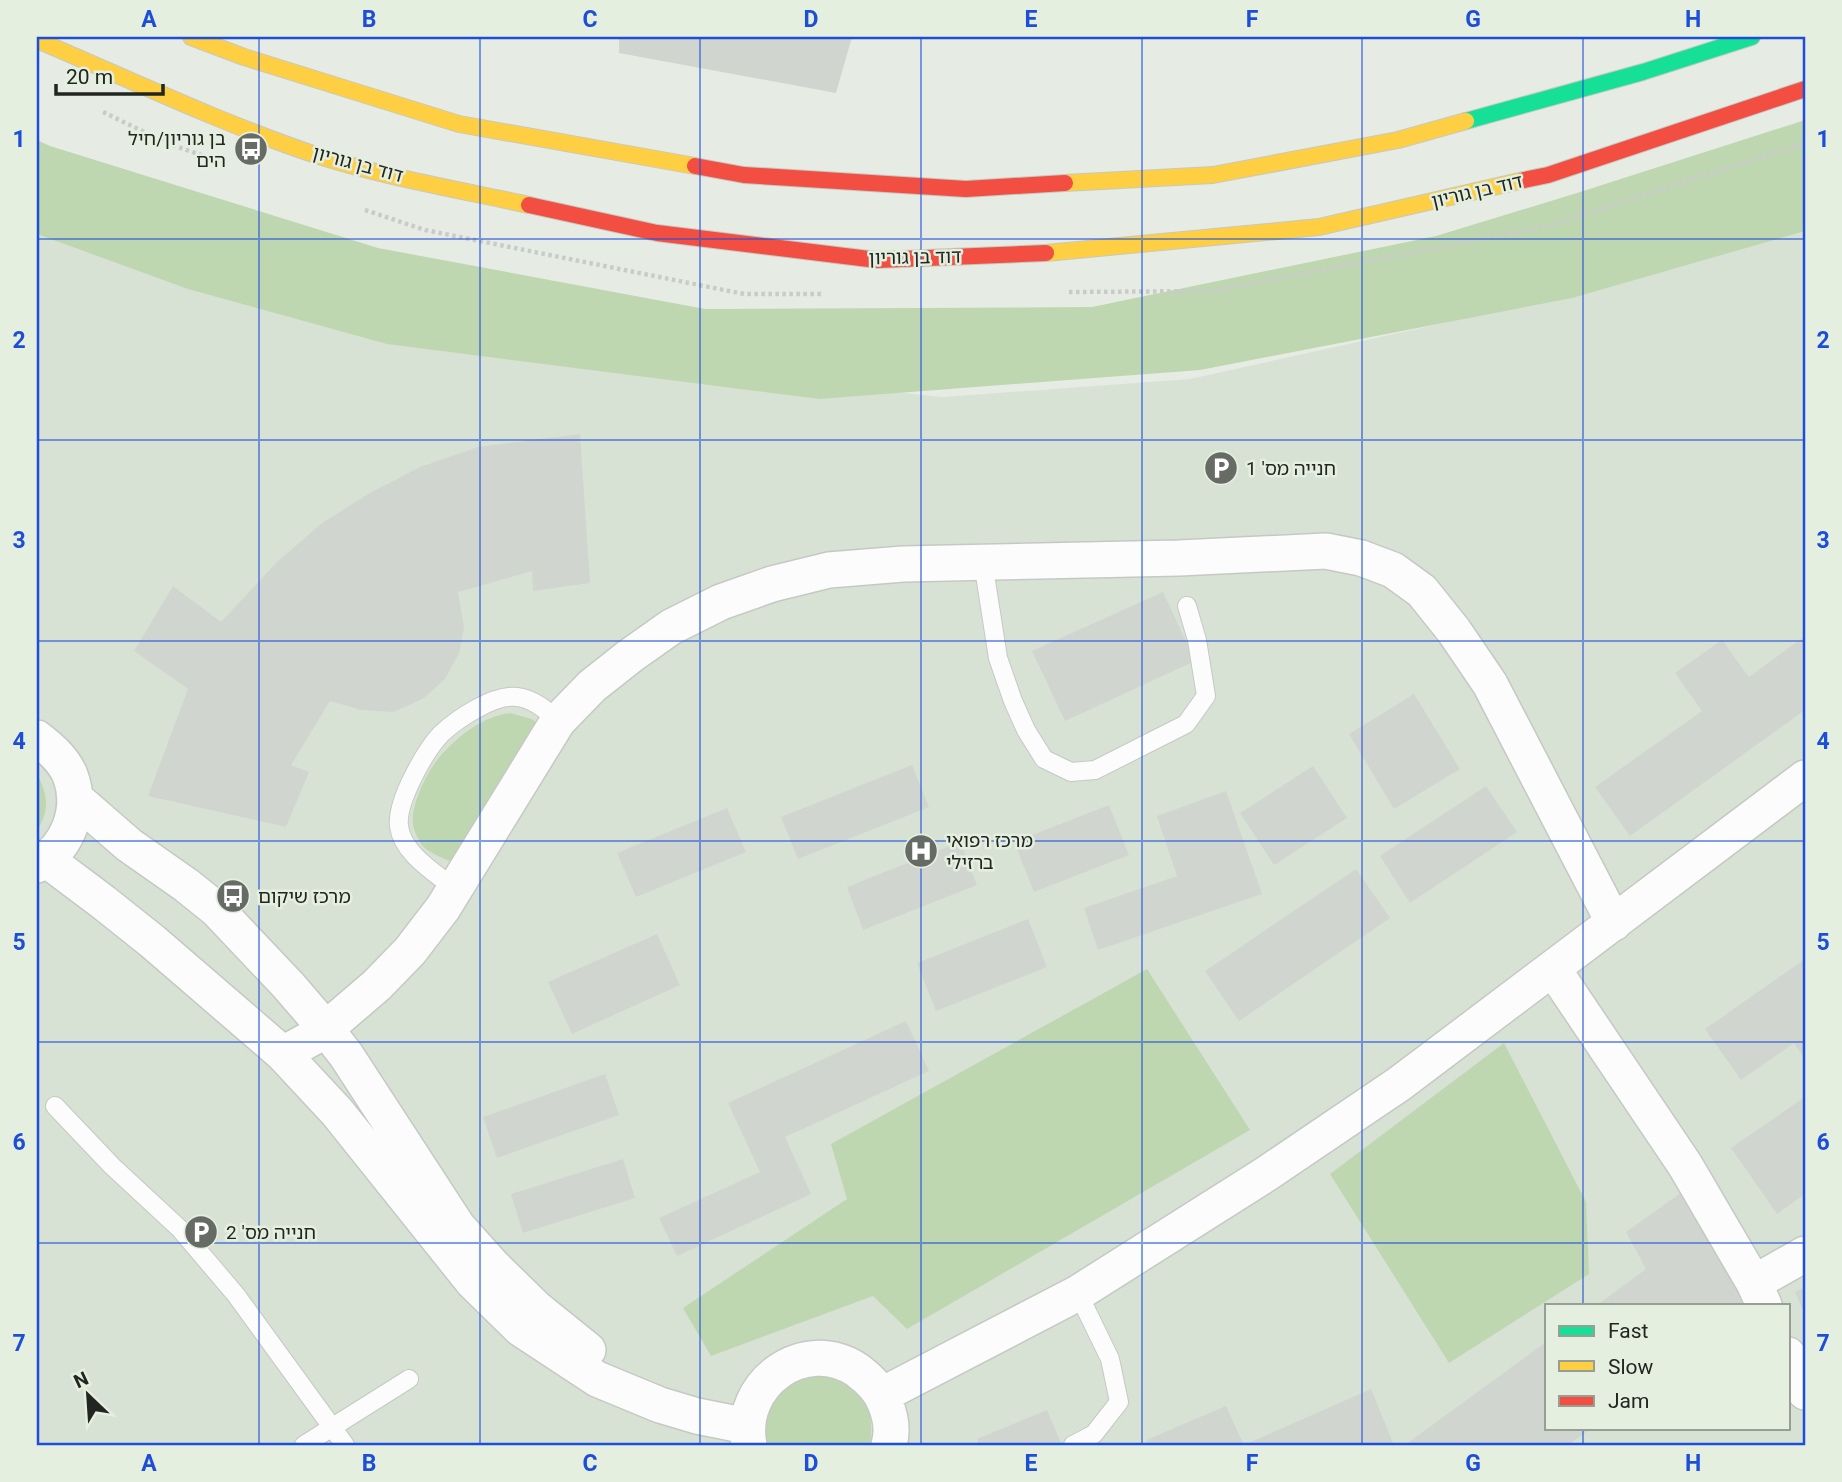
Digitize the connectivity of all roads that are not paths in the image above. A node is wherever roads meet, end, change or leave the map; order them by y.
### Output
1 (191, 37) edge
2 (1752, 37) edge
3 (37, 40) edge
4 (1805, 89) edge
5 (983, 562) junction
6 (1187, 606) dead end
7 (558, 721) junction
8 (37, 738) edge
9 (1805, 778) edge
10 (75, 798) junction
11 (42, 862) edge
12 (454, 888) junction
13 (1614, 923) junction
14 (1553, 969) junction
15 (326, 1028) junction
16 (283, 1054) junction
17 (55, 1106) dead end
18 (1805, 1254) edge
19 (1078, 1293) junction
20 (1759, 1294) edge
21 (1790, 1359) edge
22 (409, 1379) dead end
23 (1805, 1392) edge
24 (882, 1395) junction
25 (660, 1405) junction
26 (332, 1427) junction
27 (748, 1435) edge
28 (304, 1445) edge
29 (345, 1445) edge
30 (889, 1445) edge
31 (1073, 1445) edge

1 - 2 main road
3 - 4 main road, דוד בן גוריון
5 - 6 lane
5 - 7 street
5 - 13 street
7 - 12 street
7 - 12 lane
8 - 10 street
9 - 13 street
10 - 11 street
10 - 15 street
11 - 16 street
12 - 15 street
13 - 14 street
14 - 19 street
14 - 20 street
15 - 16 street
15 - 25 street
16 - 25 street
17 - 26 lane
18 - 20 street
19 - 24 street
19 - 31 lane
21 - 23 street
22 - 26 lane
24 - 27 street
24 - 30 street
25 - 27 street
26 - 28 lane
26 - 29 lane

